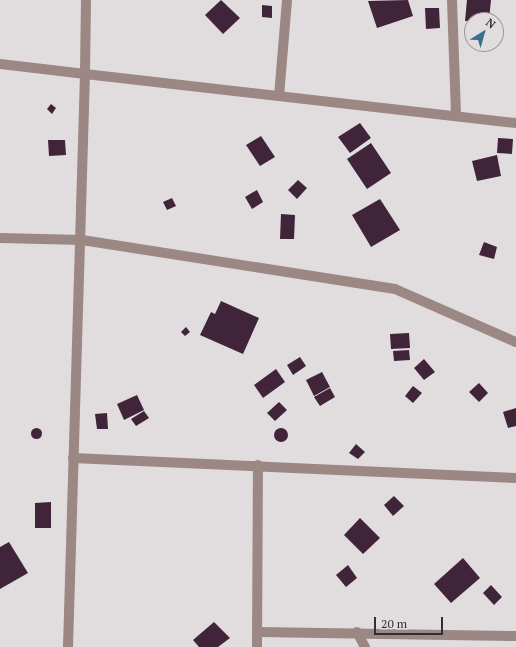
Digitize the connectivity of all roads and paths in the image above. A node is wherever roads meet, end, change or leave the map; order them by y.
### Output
1 (86, 0) edge
2 (287, 0) edge
3 (452, 0) edge
4 (0, 64) edge
5 (85, 74) junction
6 (279, 96) junction
7 (456, 116) junction
8 (516, 123) edge
9 (0, 238) edge
10 (82, 240) junction
11 (516, 342) edge
12 (73, 458) junction
13 (258, 465) junction
14 (516, 478) edge
15 (258, 632) junction
16 (357, 632) junction
17 (516, 636) edge
18 (68, 647) edge
19 (257, 647) edge
20 (364, 647) edge

1 - 5 street
2 - 6 street
3 - 7 street
4 - 5 street
5 - 6 street
5 - 10 street
6 - 7 street
7 - 8 street
9 - 10 street
10 - 11 street
10 - 12 street
12 - 13 street
12 - 18 street
13 - 14 street
13 - 15 street
15 - 16 street
15 - 19 street
16 - 17 street
16 - 20 street

